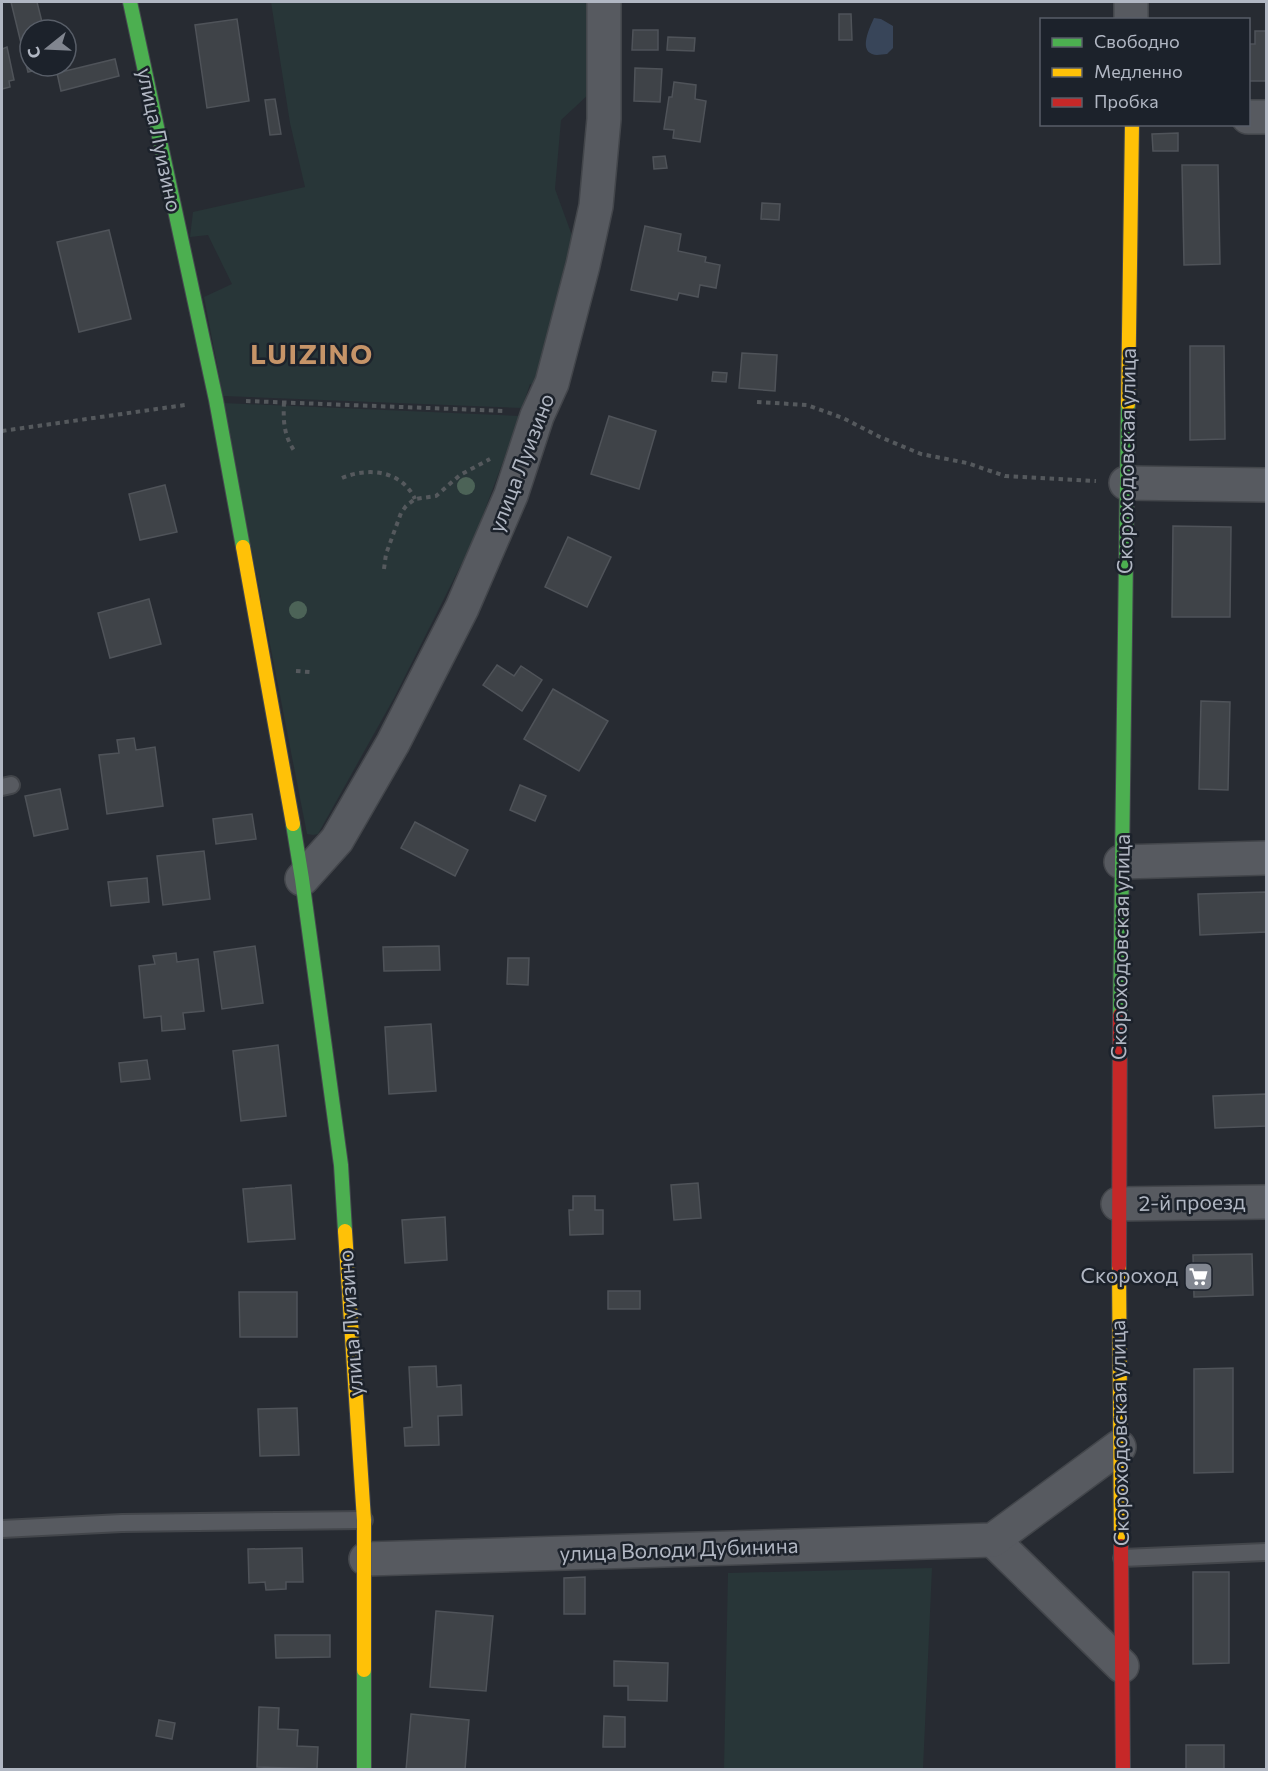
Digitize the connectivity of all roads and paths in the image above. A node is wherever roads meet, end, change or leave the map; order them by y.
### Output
1 (130, 2) edge
2 (604, 2) edge
3 (1131, 2) edge
4 (1131, 18) edge
5 (1250, 117) edge
6 (1266, 117) edge
7 (1132, 126) edge
8 (216, 400) junction
9 (285, 402) junction
10 (757, 402) dead end
11 (510, 412) dead end
12 (2, 431) edge
13 (295, 452) dead end
14 (493, 456) dead end
15 (342, 478) dead end
16 (1126, 483) junction
17 (1266, 485) edge
18 (416, 499) junction
19 (384, 569) dead end
20 (1266, 858) edge
21 (1121, 862) junction
22 (302, 879) junction
23 (1266, 1202) edge
24 (1118, 1204) junction
25 (1119, 1447) junction
26 (364, 1520) junction
27 (2, 1529) edge
28 (993, 1540) junction
29 (1266, 1552) edge
30 (1122, 1558) junction
31 (366, 1559) junction
32 (1122, 1665) junction
33 (364, 1770) edge
34 (1123, 1770) edge

1 - 8 street, улица Луизино
2 - 22 street, улица Луизино
3 - 4 street
5 - 6 street
7 - 16 street, Скороходовская улица
8 - 9 path
8 - 12 path
8 - 22 street, улица Луизино
9 - 11 path
9 - 13 path
10 - 16 path
14 - 18 path
15 - 18 path
16 - 17 street
16 - 21 street, Скороходовская улица
18 - 19 path
20 - 21 street
21 - 24 street, Скороходовская улица
22 - 26 street, улица Луизино
23 - 24 street, 2-й проезд
24 - 25 street, Скороходовская улица
25 - 28 street
25 - 30 street, Скороходовская улица
26 - 27 lane
26 - 31 street, улица Луизино
28 - 31 street, улица Володи Дубинина
28 - 32 street
29 - 30 lane
30 - 32 street, Скороходовская улица
31 - 33 street, улица Луизино
32 - 34 street, Скороходовская улица

